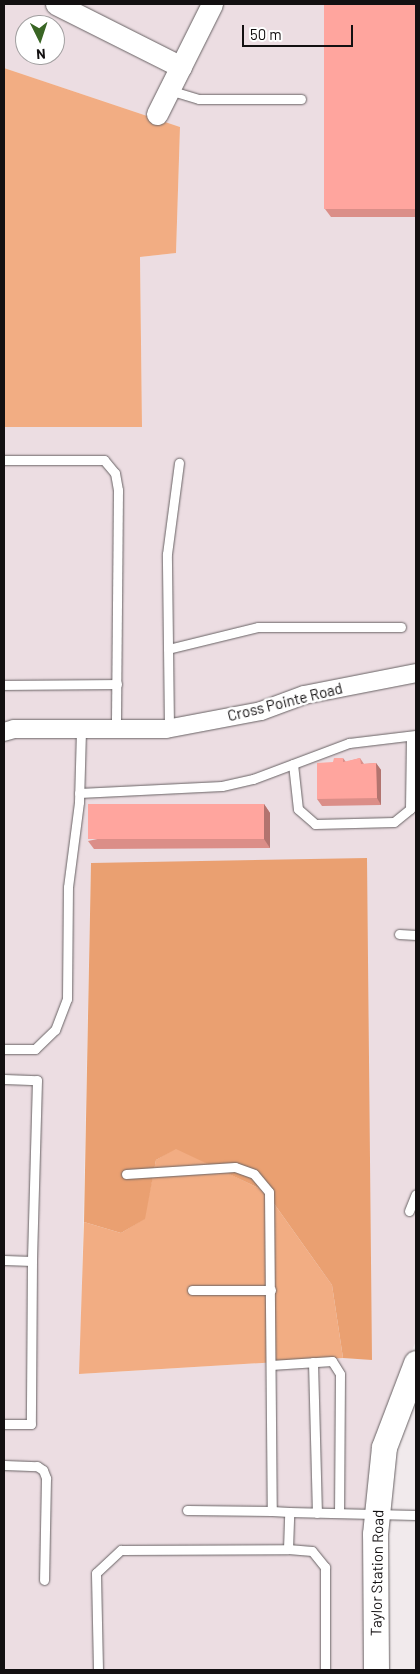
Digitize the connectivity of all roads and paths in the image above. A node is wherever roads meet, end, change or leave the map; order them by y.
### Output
1 (56, 4) edge
2 (212, 4) edge
3 (181, 67) junction
4 (169, 90) junction
5 (302, 99) dead end
6 (157, 114) dead end
7 (4, 460) edge
8 (179, 462) dead end
9 (401, 627) dead end
10 (168, 649) junction
11 (416, 674) edge
12 (117, 684) junction
13 (4, 685) edge
14 (169, 728) junction
15 (81, 729) junction
16 (116, 729) junction
17 (4, 732) edge
18 (413, 736) edge
19 (293, 764) junction
20 (79, 793) junction
21 (399, 934) dead end
22 (416, 935) edge
23 (4, 1049) edge
24 (4, 1079) edge
25 (126, 1174) dead end
26 (416, 1194) edge
27 (409, 1211) dead end
28 (4, 1260) edge
29 (32, 1261) junction
30 (192, 1290) dead end
31 (271, 1290) junction
32 (313, 1362) junction
33 (416, 1363) edge
34 (271, 1365) junction
35 (4, 1424) edge
36 (4, 1465) edge
37 (188, 1510) dead end
38 (272, 1511) junction
39 (289, 1512) junction
40 (317, 1513) junction
41 (339, 1513) junction
42 (377, 1515) junction
43 (416, 1515) edge
44 (288, 1549) junction
45 (44, 1580) dead end
46 (98, 1670) edge
47 (325, 1670) edge
48 (376, 1670) edge

1 - 3 street
2 - 3 street
3 - 4 street
4 - 5 lane
4 - 6 street
7 - 12 lane
8 - 10 lane
9 - 10 lane
10 - 14 lane
11 - 14 street, Cross Pointe Road
12 - 13 lane
12 - 16 lane
14 - 16 street, Cross Pointe Road
15 - 16 street, Cross Pointe Road
15 - 17 street, Cross Pointe Road
15 - 20 lane
18 - 19 lane
18 - 19 lane
19 - 20 lane
20 - 23 lane
21 - 22 lane
24 - 29 lane
25 - 31 lane
26 - 27 lane
28 - 29 lane
29 - 35 lane
30 - 31 lane
31 - 34 lane
32 - 34 lane
32 - 40 lane
32 - 41 lane
33 - 42 main road, Taylor Station Road
34 - 38 lane
36 - 45 lane
37 - 38 lane
38 - 39 lane
39 - 40 lane
39 - 44 lane
40 - 41 lane
41 - 42 lane
42 - 43 lane
42 - 48 main road, Taylor Station Road
44 - 46 lane
44 - 47 lane

